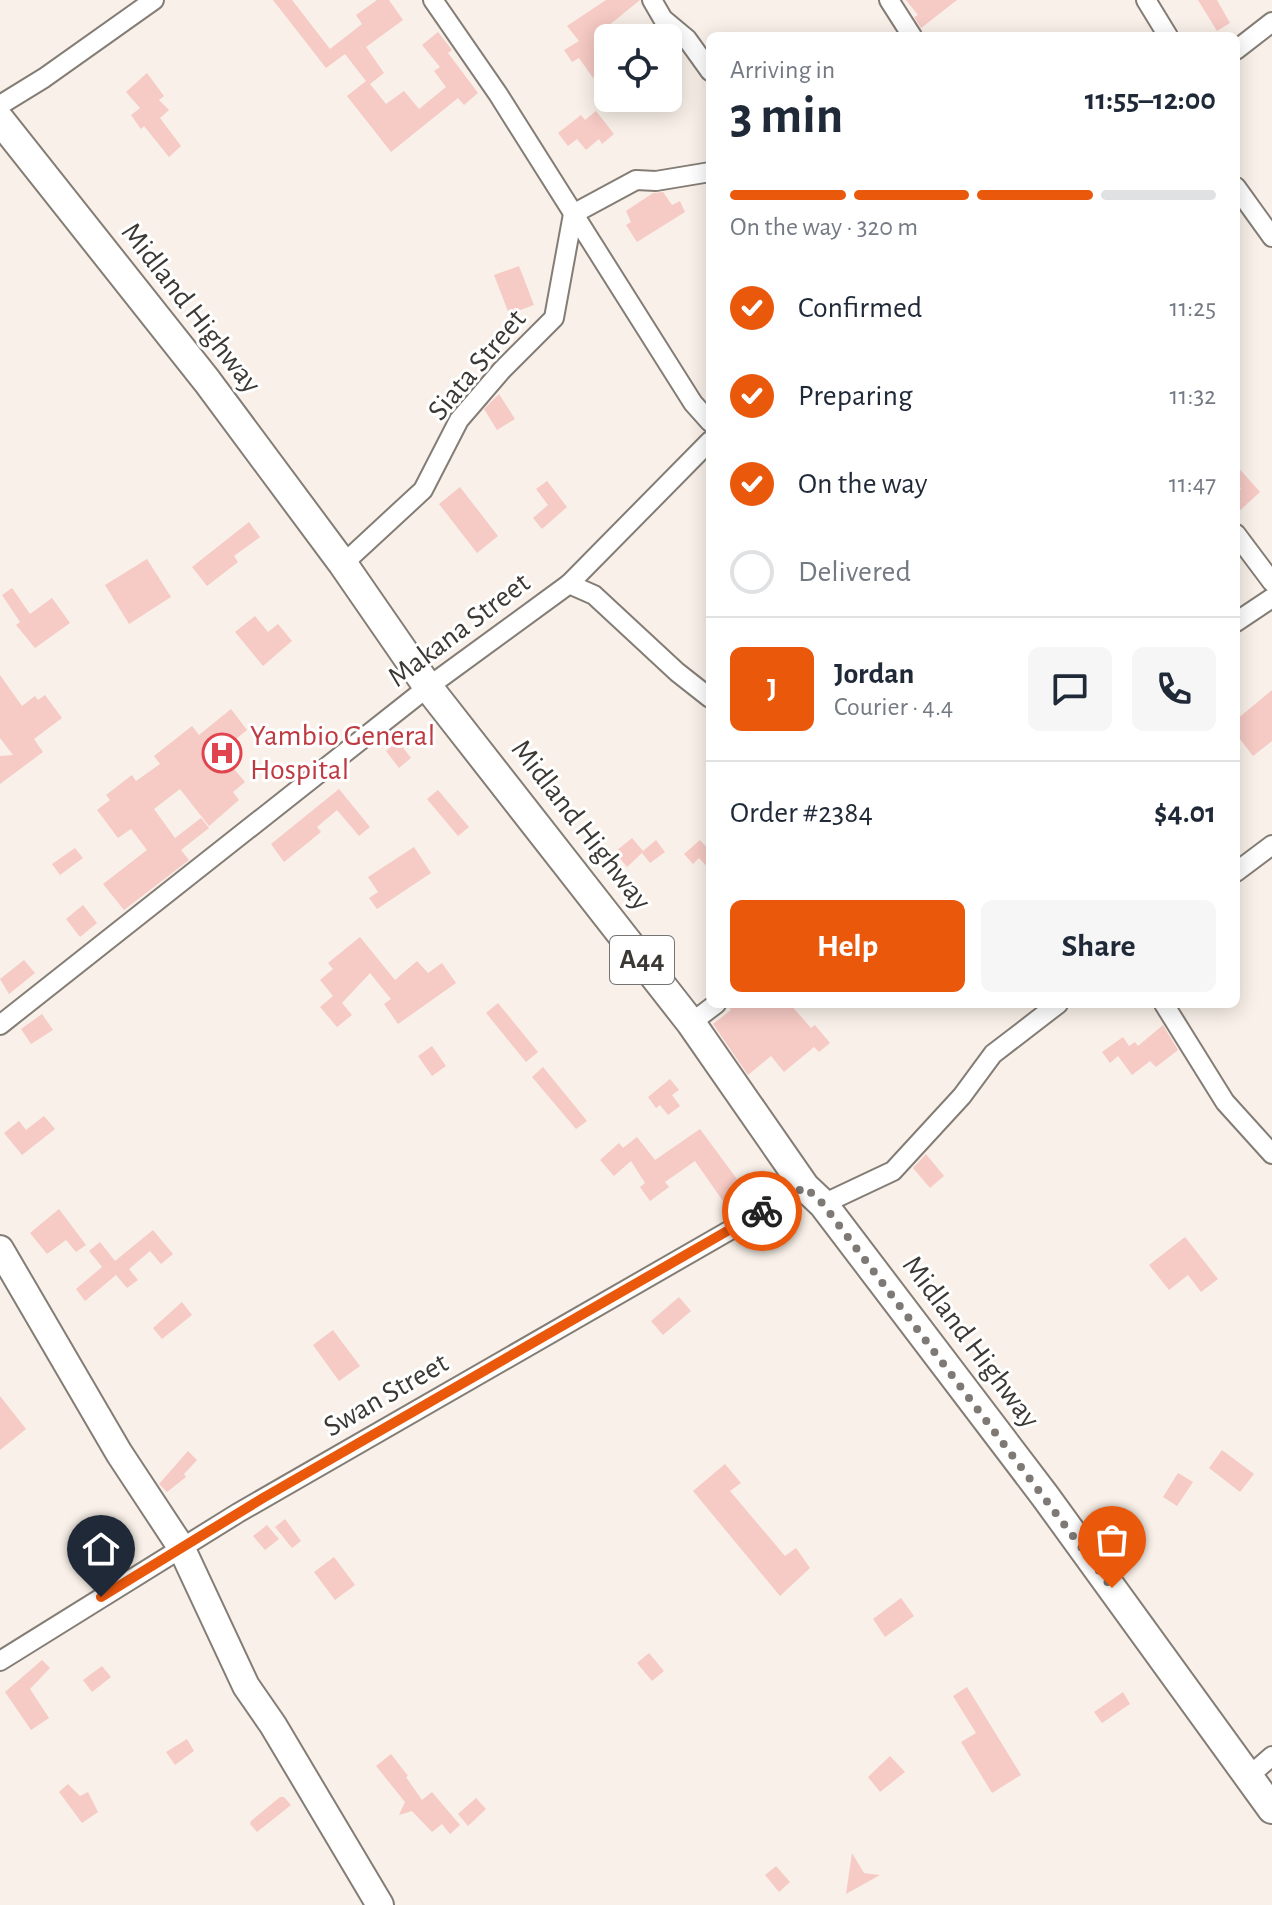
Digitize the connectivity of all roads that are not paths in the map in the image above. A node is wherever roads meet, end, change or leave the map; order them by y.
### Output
1 (154, 0) edge
2 (433, 0) edge
3 (652, 0) edge
4 (889, 0) edge
5 (1146, 0) edge
6 (1272, 22) edge
7 (909, 32) edge
8 (1166, 32) edge
9 (1240, 47) edge
10 (706, 65) edge
11 (0, 105) edge
12 (0, 120) edge
13 (706, 173) edge
14 (1240, 193) edge
15 (573, 214) junction
16 (1272, 237) edge
17 (706, 418) edge
18 (706, 445) edge
19 (1240, 539) edge
20 (343, 564) junction
21 (1272, 582) edge
22 (569, 584) junction
23 (1272, 598) edge
24 (1240, 619) edge
25 (428, 687) junction
26 (706, 695) edge
27 (1272, 845) edge
28 (1240, 869) edge
29 (711, 1008) edge
30 (1053, 1008) edge
31 (1166, 1008) edge
32 (691, 1023) junction
33 (0, 1025) edge
34 (1272, 1154) edge
35 (814, 1195) junction
36 (0, 1249) edge
37 (181, 1547) junction
38 (0, 1661) edge
39 (1272, 1756) edge
40 (1249, 1776) junction
41 (1272, 1809) edge
42 (380, 1905) edge

1 - 11 street
2 - 15 street
3 - 10 street
4 - 7 street
5 - 8 street
6 - 9 street
12 - 20 main road, Midland Highway / A44
13 - 15 street
14 - 16 street
15 - 17 street
15 - 20 street, Siata Street
18 - 22 street, Makana Street
19 - 21 street
20 - 25 main road, Midland Highway / A44
22 - 25 street, Makana Street
22 - 26 street
23 - 24 street
25 - 32 main road, Midland Highway / A44
25 - 33 street, Makana Street
27 - 28 street
29 - 32 street
30 - 35 street, Swan Street
31 - 34 street
32 - 35 main road, Midland Highway / A44
35 - 37 street, Swan Street
35 - 40 main road, Midland Highway / A44
36 - 37 street
37 - 38 street, Swan Street
37 - 42 street
39 - 40 street
40 - 41 main road, Midland Highway / A44

